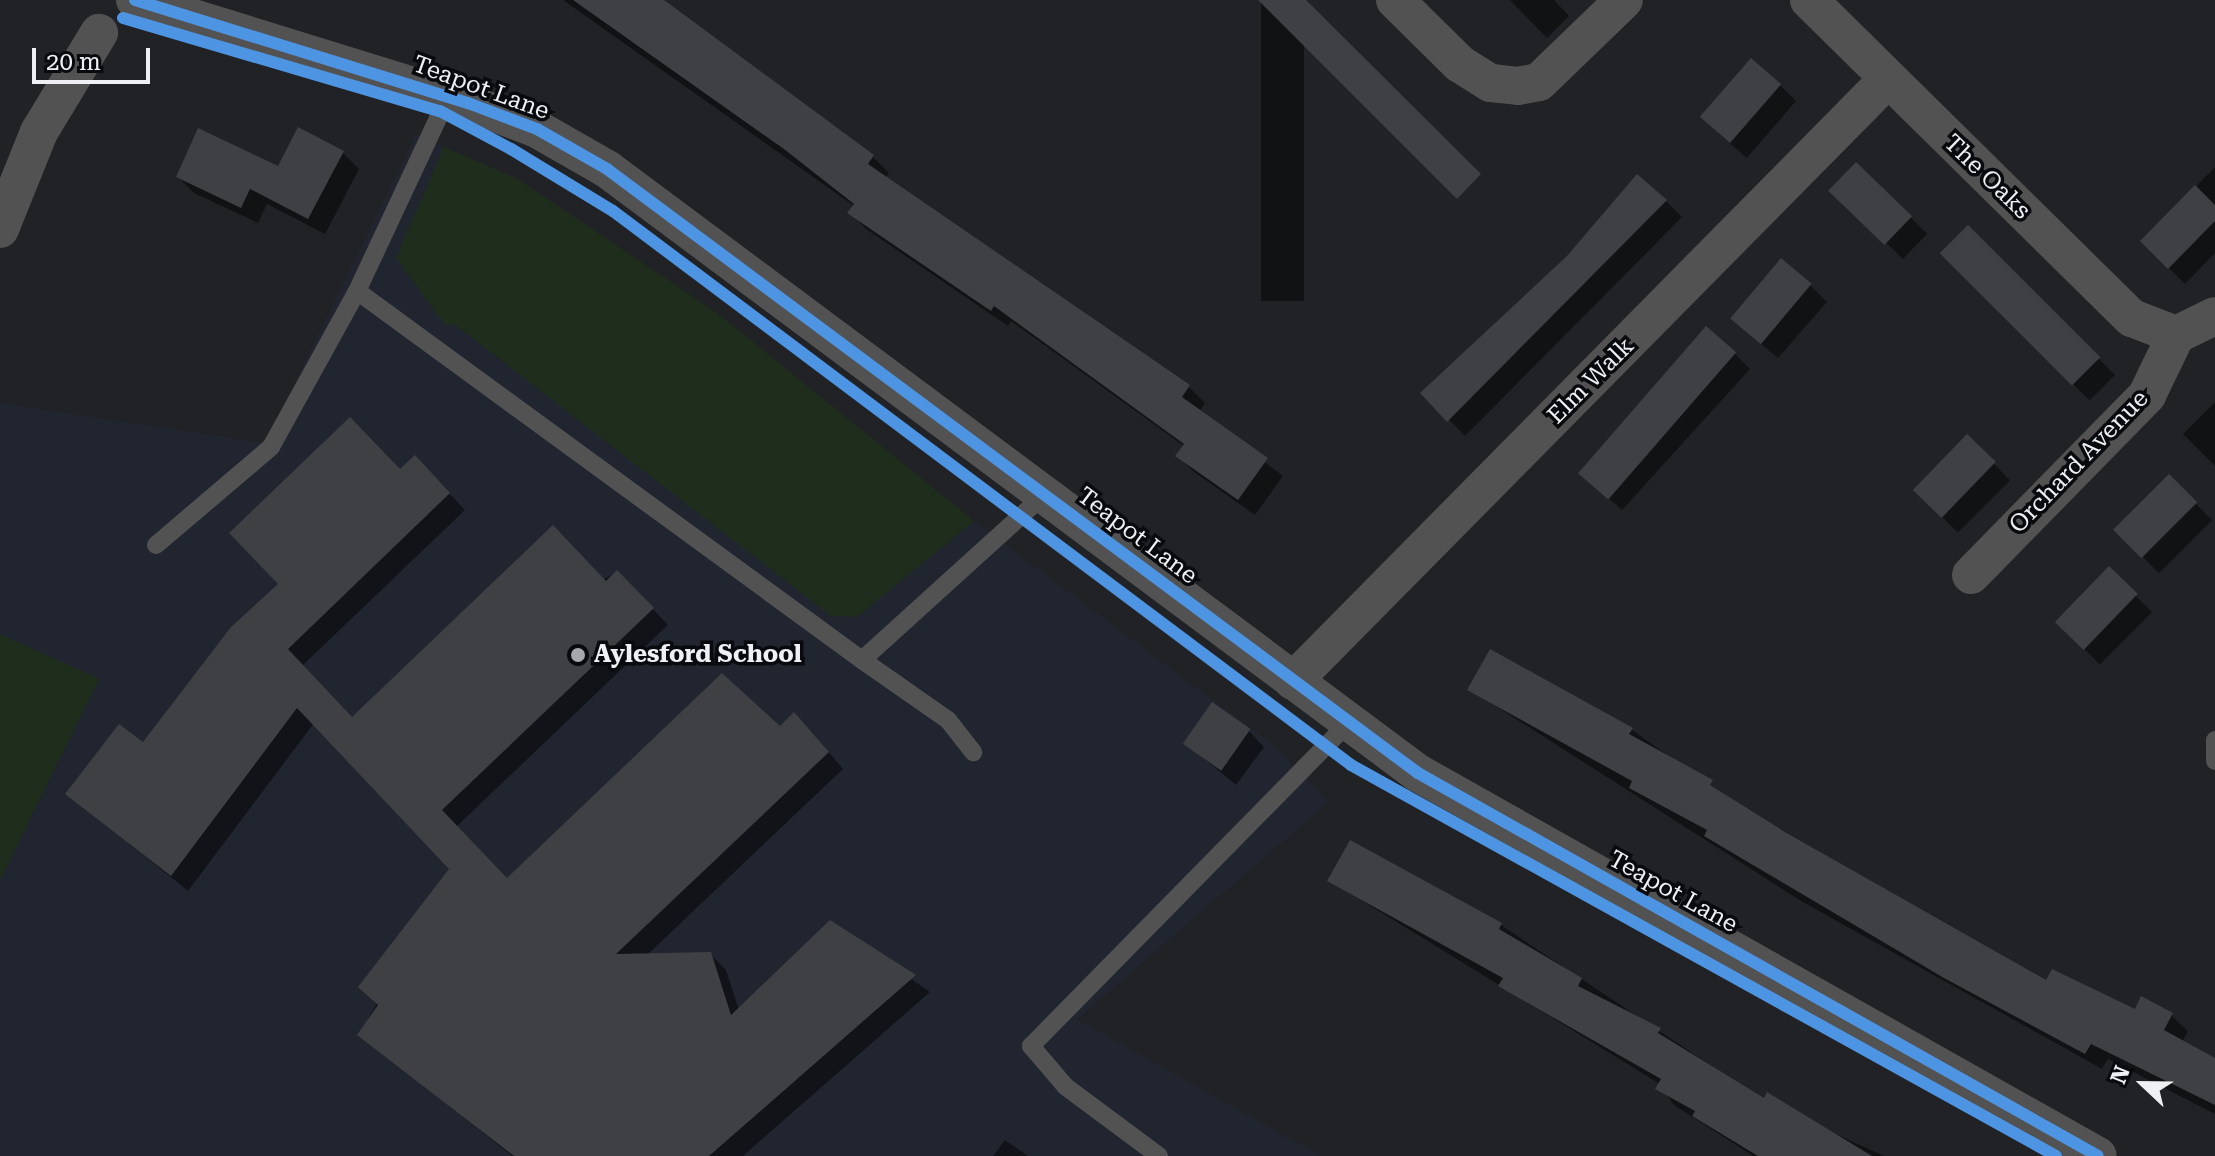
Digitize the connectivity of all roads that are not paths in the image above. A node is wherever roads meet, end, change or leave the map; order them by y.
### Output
1 (135, 0) edge
2 (1395, 0) edge
3 (1624, 0) edge
4 (1809, 0) edge
5 (99, 33) dead end
6 (1887, 80) junction
7 (448, 97) junction
8 (0, 229) edge
9 (357, 291) junction
10 (2215, 316) edge
11 (2176, 335) junction
12 (1045, 494) junction
13 (156, 545) dead end
14 (1971, 575) dead end
15 (862, 660) junction
16 (1293, 681) junction
17 (1346, 725) junction
18 (2215, 740) edge
19 (973, 752) dead end
20 (2215, 761) edge
21 (1159, 1156) edge
22 (2098, 1156) edge

1 - 7 street, Teapot Lane
2 - 3 street
4 - 6 street, The Oaks
5 - 8 street
6 - 11 street, The Oaks
6 - 16 street, Elm Walk
7 - 9 lane
7 - 12 street, Teapot Lane
9 - 13 lane
9 - 15 lane
10 - 11 street
11 - 14 street, Orchard Avenue
12 - 15 lane
12 - 16 street, Teapot Lane
15 - 19 lane
16 - 17 street, Teapot Lane
17 - 21 lane
17 - 22 street, Teapot Lane
18 - 20 lane

